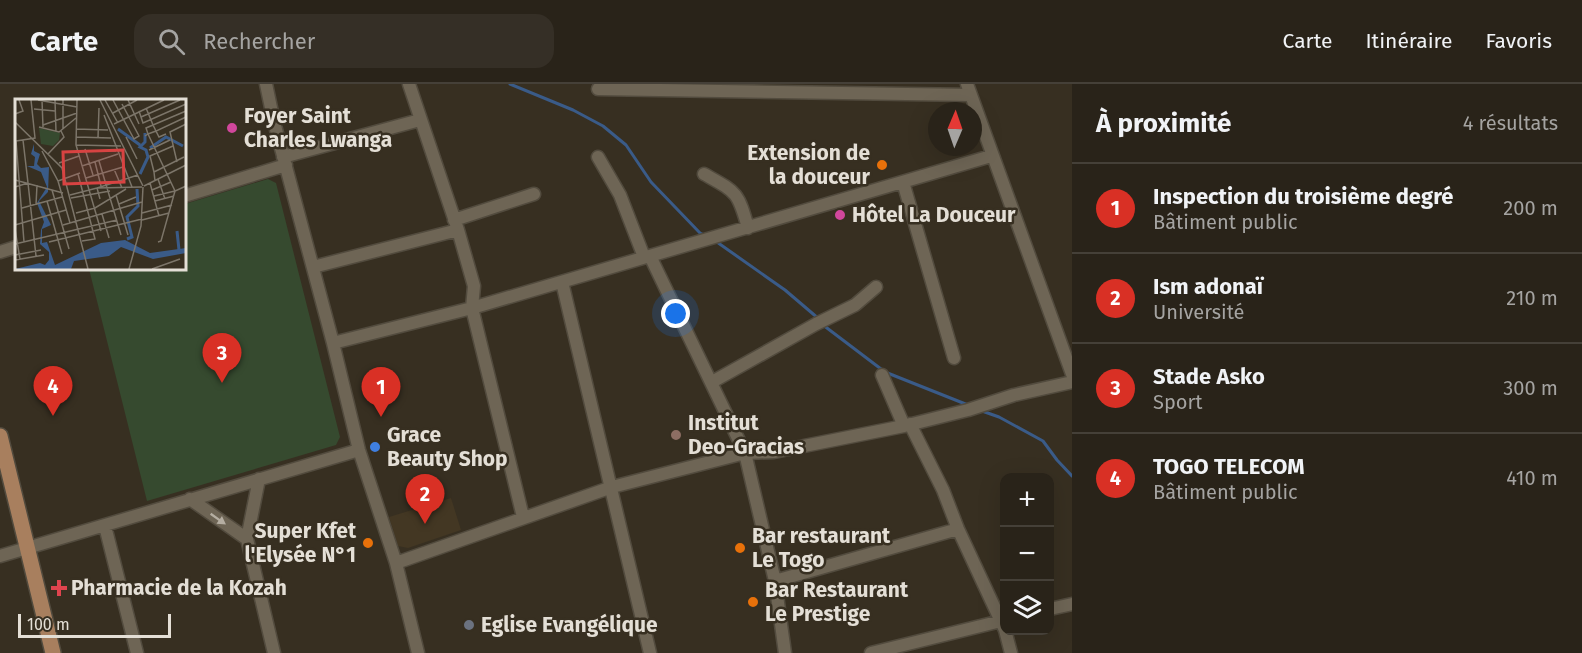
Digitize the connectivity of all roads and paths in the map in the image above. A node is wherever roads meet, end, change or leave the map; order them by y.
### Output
1 (266, 84) edge
2 (409, 84) edge
3 (715, 87) edge
4 (598, 89) dead end
5 (969, 89) edge
6 (420, 120) junction
7 (991, 156) junction
8 (597, 157) dead end
9 (285, 161) junction
10 (704, 174) dead end
11 (903, 182) junction
12 (534, 194) dead end
13 (186, 195) edge
14 (456, 225) junction
15 (748, 228) junction
16 (15, 247) edge
17 (0, 252) edge
18 (647, 256) junction
19 (313, 267) junction
20 (562, 282) junction
21 (876, 287) dead end
22 (472, 308) junction
23 (333, 343) junction
24 (954, 358) dead end
25 (1072, 374) edge
26 (882, 375) dead end
27 (712, 382) junction
28 (1072, 382) edge
29 (907, 425) junction
30 (0, 436) edge
31 (359, 450) junction
32 (745, 453) junction
33 (260, 479) junction
34 (612, 487) junction
35 (190, 499) junction
36 (523, 517) junction
37 (105, 526) junction
38 (958, 529) junction
39 (247, 539) junction
40 (27, 547) junction
41 (0, 555) edge
42 (396, 563) junction
43 (775, 580) junction
44 (1072, 604) edge
45 (1054, 608) edge
46 (1000, 617) edge
47 (1000, 626) edge
48 (1006, 635) edge
49 (53, 653) edge
50 (137, 653) edge
51 (274, 653) edge
52 (418, 653) edge
53 (650, 653) edge
54 (785, 653) edge
55 (871, 653) edge
56 (1011, 653) edge

1 - 9 street
2 - 6 street
3 - 4 street
3 - 5 street
5 - 7 street
6 - 9 street
6 - 14 street
7 - 11 street
7 - 25 street
8 - 18 street
9 - 13 street
9 - 19 street
10 - 15 street
11 - 15 street
11 - 24 street
12 - 14 street
14 - 19 street
14 - 22 street
15 - 18 street
16 - 17 street
18 - 20 street
18 - 27 street
19 - 23 street
20 - 22 street
20 - 34 street
21 - 27 street
22 - 23 street
22 - 36 street
23 - 31 street
26 - 29 street
27 - 32 street
28 - 29 street
29 - 32 street
29 - 38 street
30 - 40 main road
31 - 33 street
31 - 42 street
32 - 34 street
32 - 43 street
33 - 35 street
33 - 39 street
34 - 36 street
34 - 53 street
35 - 37 street
35 -> 39 street
36 - 42 street
37 - 40 street
37 - 50 street
38 - 43 street
38 - 46 street
39 - 51 street
40 - 41 street
40 - 49 main road
42 - 52 street
43 - 54 street
44 - 45 street
47 - 55 street
48 - 56 street

